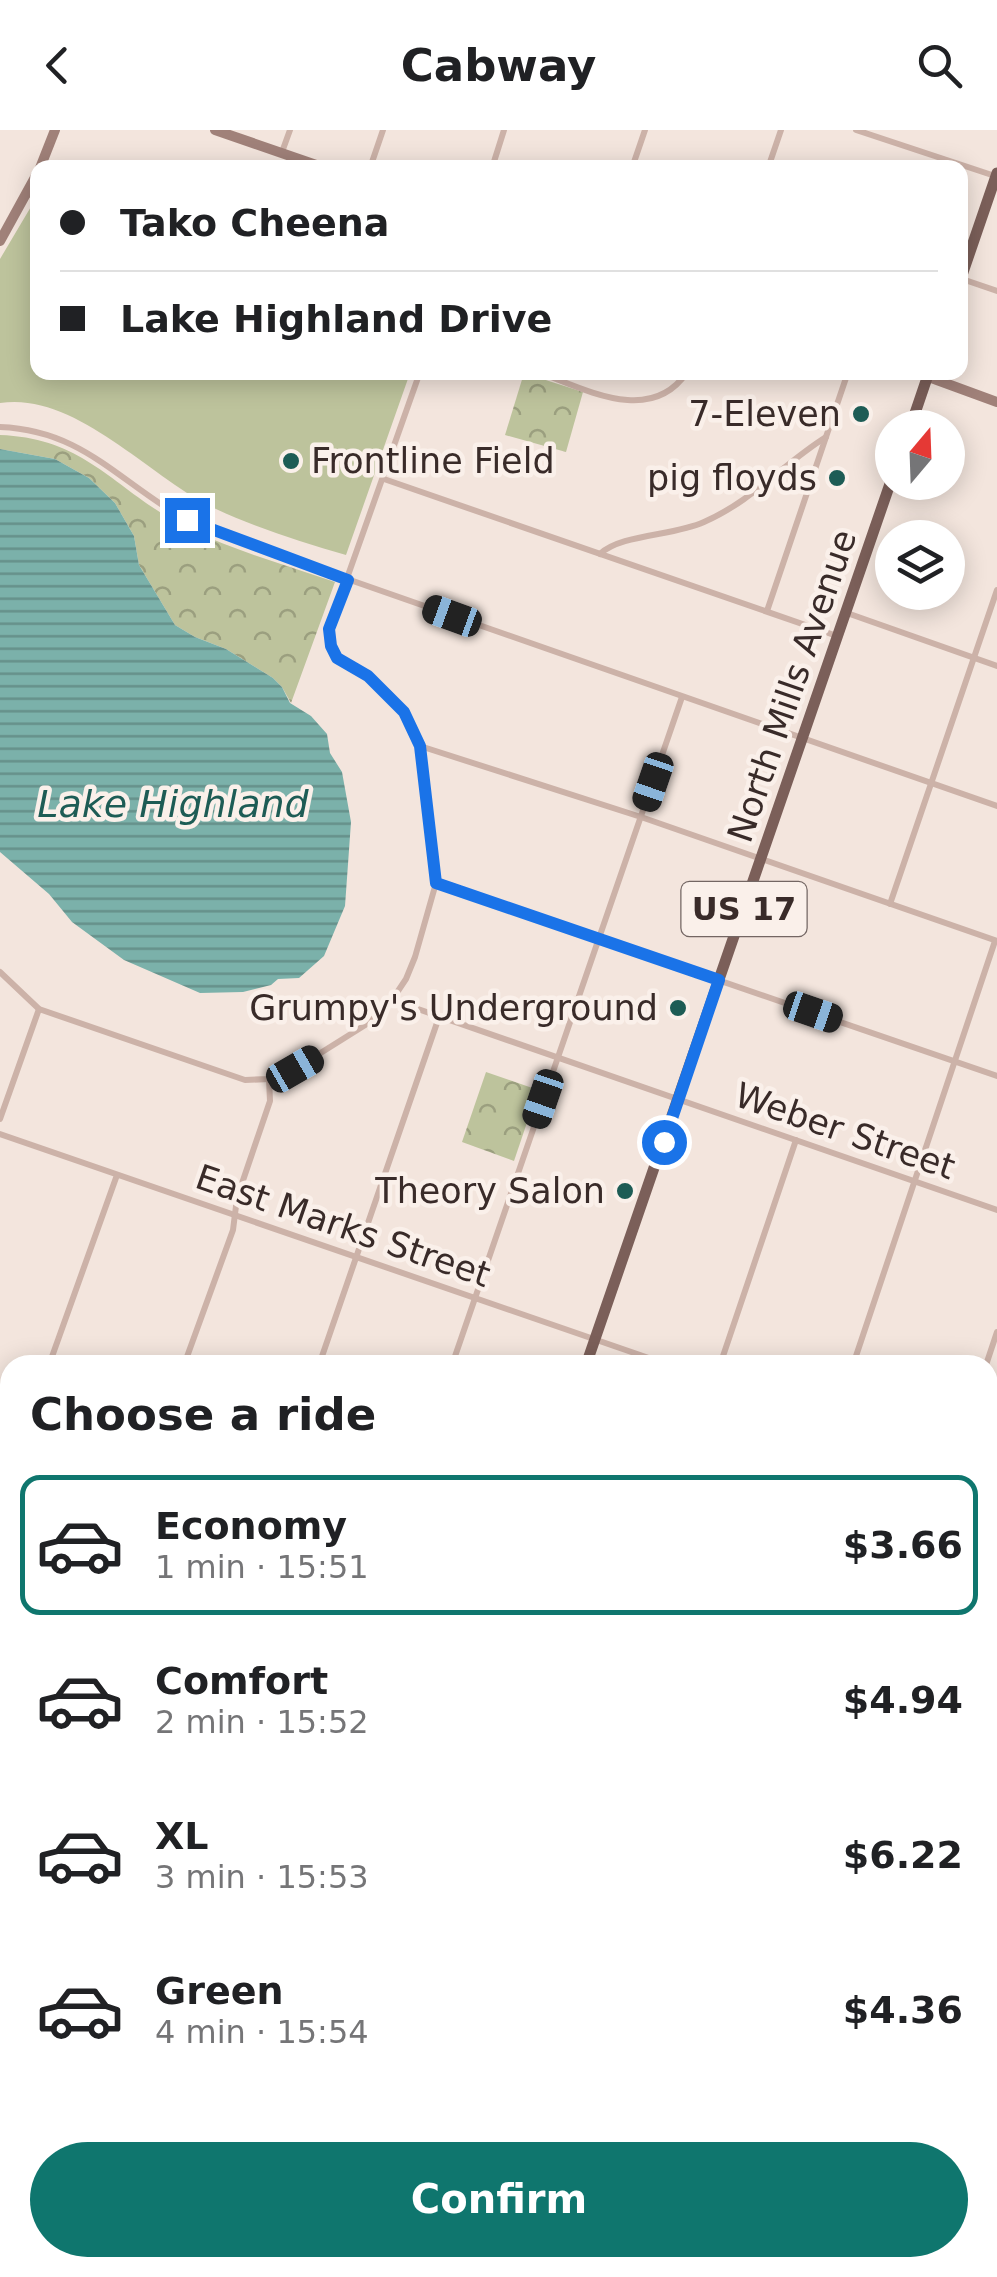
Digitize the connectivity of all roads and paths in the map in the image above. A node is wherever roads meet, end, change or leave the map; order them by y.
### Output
1 (54, 130) edge
2 (214, 130) edge
3 (290, 130) edge
4 (383, 130) edge
5 (504, 130) edge
6 (645, 130) edge
7 (781, 130) edge
8 (856, 130) edge
9 (282, 152) junction
10 (43, 160) edge
11 (304, 160) edge
12 (373, 160) edge
13 (495, 160) edge
14 (635, 160) edge
15 (771, 160) edge
16 (950, 160) edge
17 (968, 166) edge
18 (997, 175) edge
19 (30, 199) edge
20 (0, 241) edge
21 (968, 257) edge
22 (968, 282) edge
23 (997, 291) edge
24 (417, 380) edge
25 (561, 380) edge
26 (680, 380) edge
27 (845, 380) edge
28 (922, 380) edge
29 (940, 380) edge
30 (997, 402) edge
31 (915, 410) edge
32 (0, 428) edge
33 (826, 437) junction
34 (384, 479) junction
35 (884, 500) edge
36 (600, 554) junction
37 (348, 580) junction
38 (997, 590) edge
39 (767, 611) junction
40 (846, 612) junction
41 (838, 636) junction
42 (974, 658) junction
43 (997, 666) edge
44 (682, 697) junction
45 (802, 739) junction
46 (420, 746) junction
47 (931, 784) junction
48 (997, 806) edge
49 (642, 817) junction
50 (761, 860) junction
51 (436, 883) junction
52 (890, 904) junction
53 (598, 938) junction
54 (996, 941) edge
55 (0, 972) edge
56 (719, 980) junction
57 (392, 1000) junction
58 (40, 1009) junction
59 (439, 1017) junction
60 (557, 1058) junction
61 (955, 1061) junction
62 (997, 1076) edge
63 (269, 1079) junction
64 (678, 1099) junction
65 (0, 1119) edge
66 (0, 1134) edge
67 (796, 1140) junction
68 (117, 1175) junction
69 (914, 1181) junction
70 (997, 1210) edge
71 (235, 1215) junction
72 (356, 1258) junction
73 (474, 1298) junction
74 (594, 1340) junction
75 (54, 1355) edge
76 (188, 1355) edge
77 (322, 1355) edge
78 (455, 1355) edge
79 (589, 1355) edge
80 (639, 1355) edge
81 (723, 1355) edge
82 (856, 1355) edge

1 - 10 street
2 - 9 street
3 - 9 street
4 - 12 street
5 - 13 street
6 - 14 street
7 - 15 street
8 - 16 street
9 - 11 street
17 - 18 street
18 - 21 main road
19 - 20 street
22 - 23 street
24 - 34 street
25 - 26 street
27 - 33 street
28 - 31 main road
29 - 30 street
32 - 37 street
33 - 36 street
33 - 39 street
34 - 36 street
34 - 37 street
35 - 40 main road, North Mills Avenue / US 17
36 - 39 street
37 - 44 street
37 - 46 street
38 - 42 street
39 - 41 street
40 - 41 main road, North Mills Avenue / US 17
40 - 42 street
41 - 45 main road, North Mills Avenue / US 17
42 - 43 street
42 - 47 street
44 - 45 street
44 - 49 street
45 - 47 street
45 - 50 main road, North Mills Avenue / US 17
46 - 49 street
46 - 51 street
47 - 48 street
47 - 52 street
49 - 50 street
49 - 53 street
50 - 52 street
50 - 56 main road, North Mills Avenue / US 17
51 - 53 street
51 - 57 street
52 - 54 street
53 - 56 street
53 - 60 street
54 - 61 street
55 - 58 street
56 - 61 street
56 - 64 main road, North Mills Avenue / US 17
57 - 59 street, Weber Street
57 - 63 street
58 - 63 street
58 - 65 street
59 - 60 street, Weber Street
59 - 72 street
60 - 64 street, Weber Street
60 - 73 street
61 - 62 street
61 - 69 street
63 - 71 street
64 - 67 street, Weber Street
64 - 74 main road, North Mills Avenue / US 17
66 - 68 street, East Marks Street
67 - 69 street, Weber Street
67 - 81 street
68 - 71 street, East Marks Street
68 - 75 street
69 - 70 street, Weber Street
69 - 82 street
71 - 72 street, East Marks Street
71 - 76 street
72 - 73 street, East Marks Street
72 - 77 street
73 - 74 street, East Marks Street
73 - 78 street
74 - 79 main road, North Mills Avenue / US 17
74 - 80 street, East Marks Street

